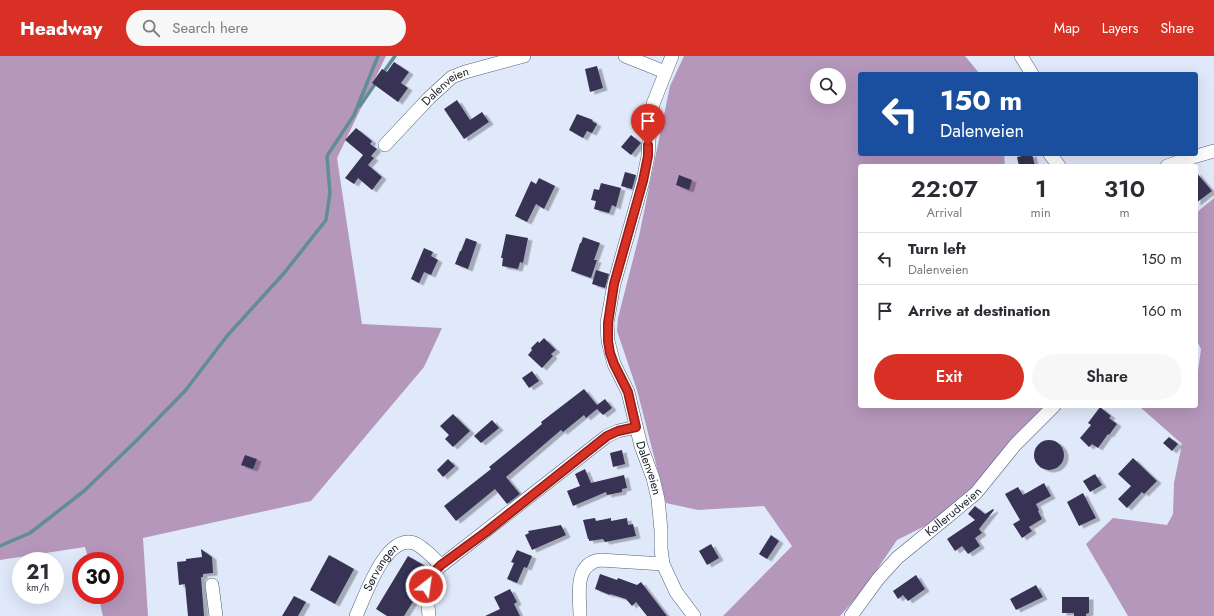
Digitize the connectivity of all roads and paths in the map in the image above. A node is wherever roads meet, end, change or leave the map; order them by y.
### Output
1 (524, 56) edge
2 (625, 56) edge
3 (672, 56) edge
4 (1021, 56) edge
5 (665, 72) junction
6 (1031, 72) edge
7 (385, 145) dead end
8 (1214, 151) edge
9 (1196, 156) edge
10 (1198, 156) edge
11 (1173, 164) edge
12 (1052, 408) edge
13 (636, 427) junction
14 (663, 564) junction
15 (441, 565) junction
16 (212, 585) dead end
17 (216, 616) edge
18 (356, 616) edge
19 (429, 616) edge
20 (580, 616) edge
21 (694, 616) edge
22 (852, 616) edge

1 - 7 street, Dalenveien
2 - 5 street
3 - 5 street, Dalenveien
4 - 6 street
5 - 13 street, Dalenveien
8 - 10 street
9 - 11 street
12 - 22 street, Kollerudveien
13 - 14 street, Dalenveien
13 - 15 street
14 - 20 street
14 - 21 street, Dalenveien
15 - 18 street, Sørvangen
15 - 19 street
16 - 17 street

